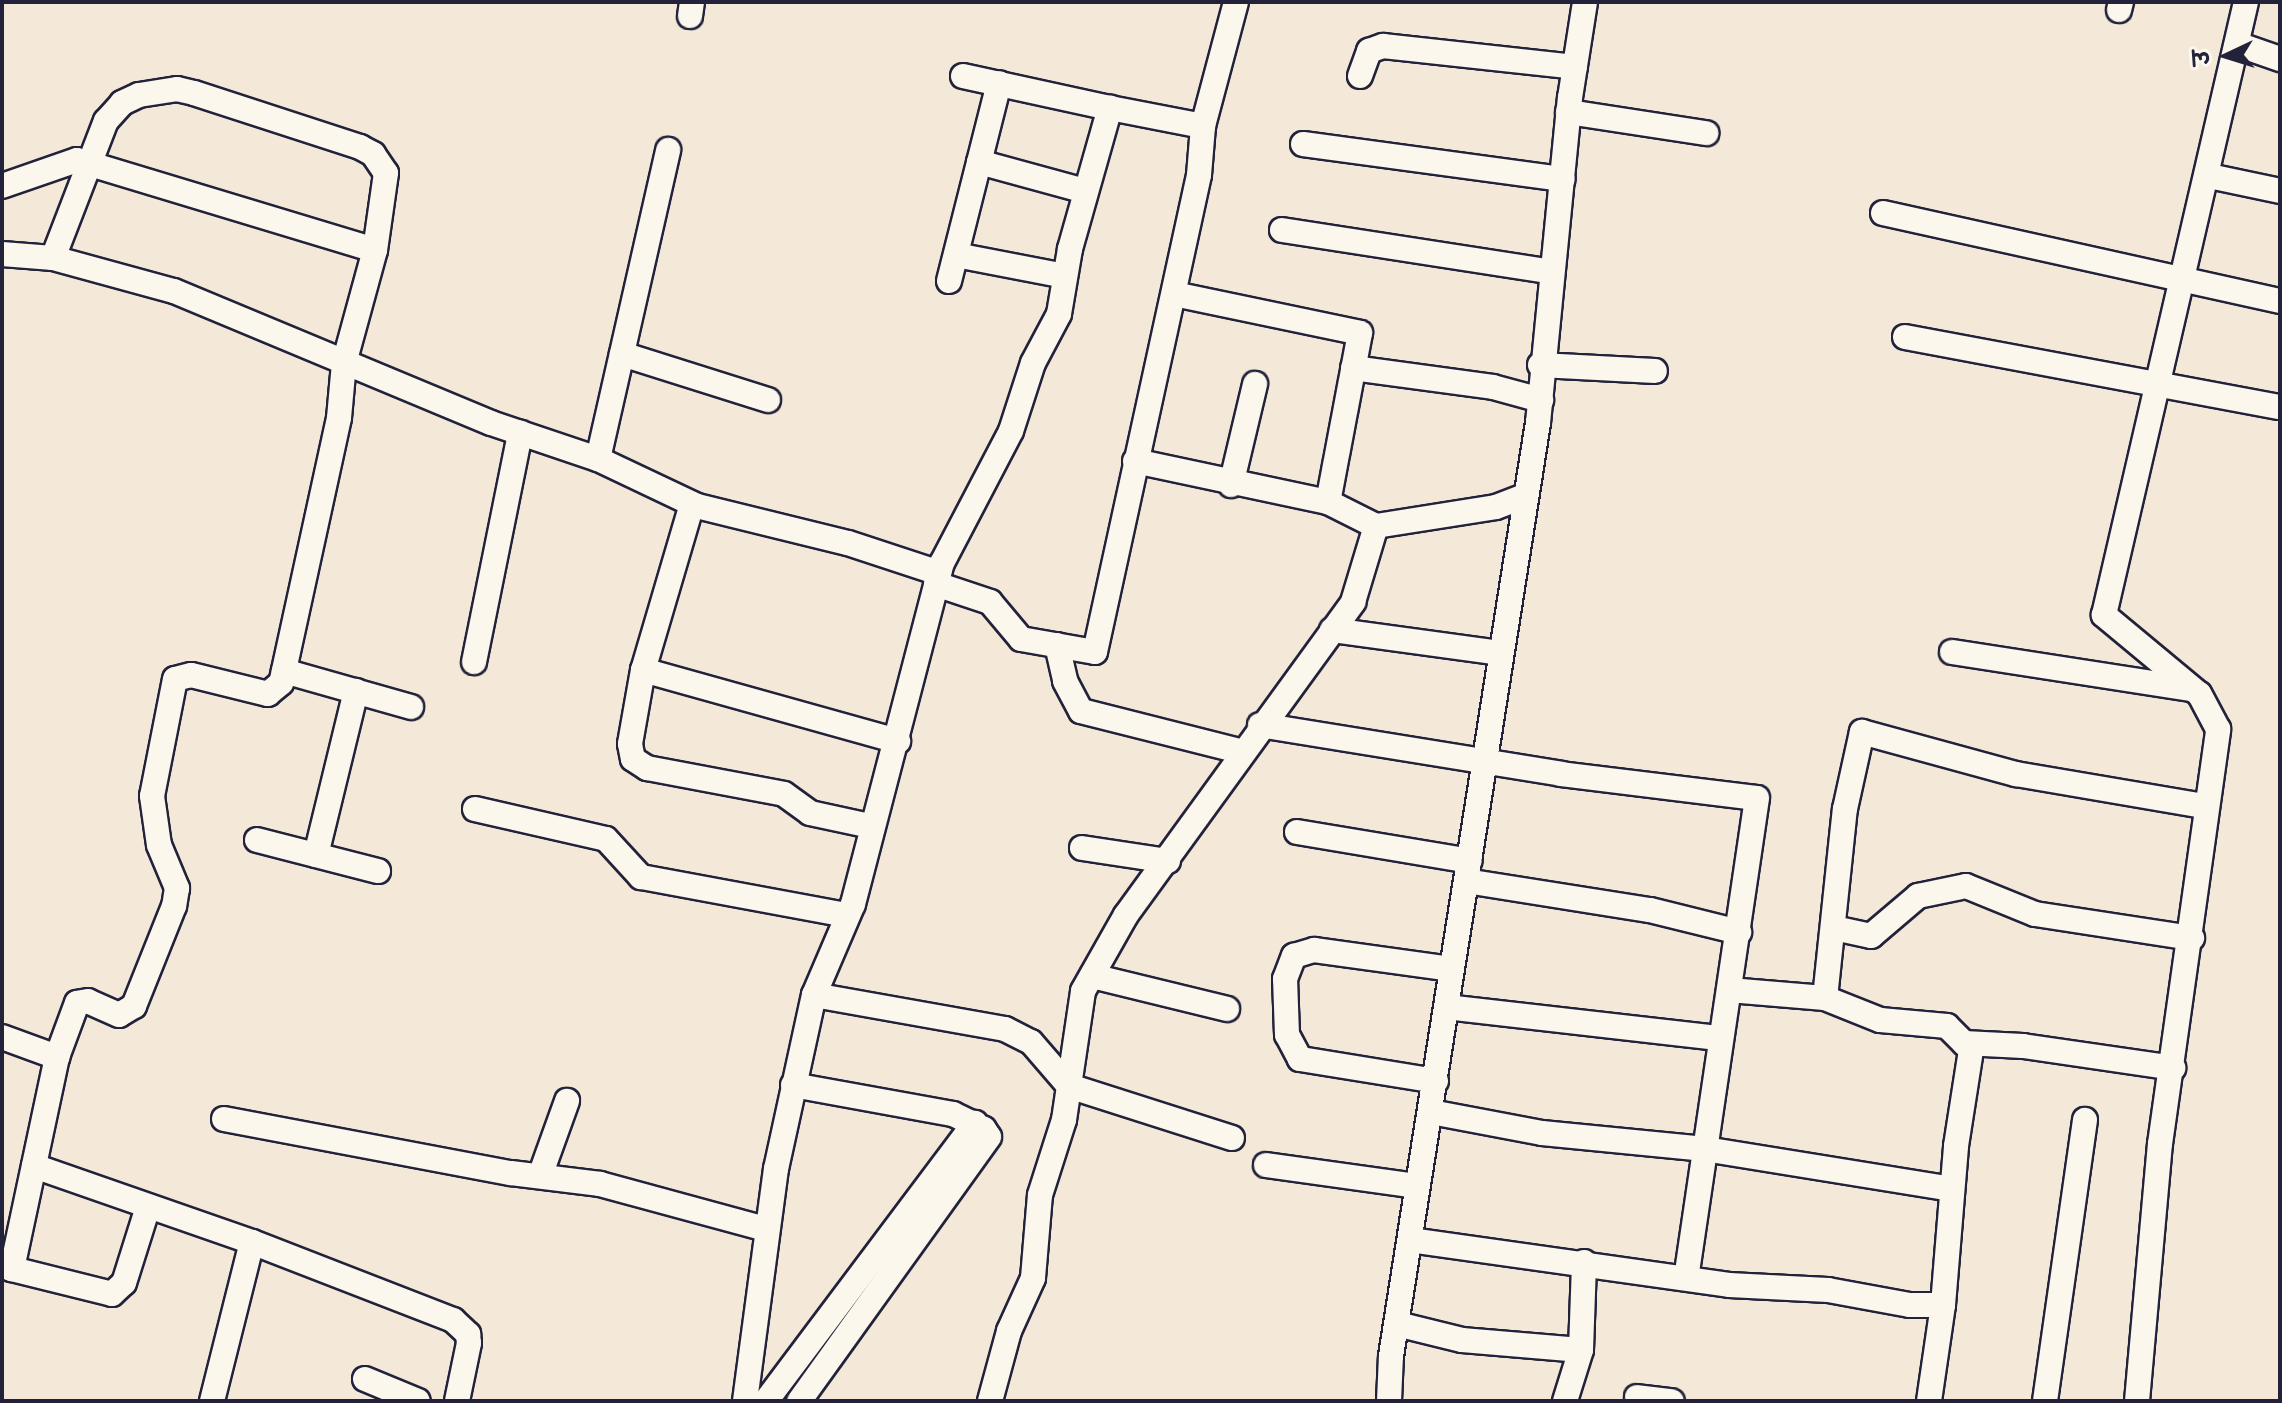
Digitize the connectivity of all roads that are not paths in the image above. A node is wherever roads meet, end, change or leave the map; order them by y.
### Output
1 (1236, 2) edge
2 (2246, 2) edge
3 (1581, 3) edge
4 (2237, 44) junction
5 (2280, 59) edge
6 (1575, 67) junction
7 (963, 76) dead end
8 (1360, 76) dead end
9 (999, 83) junction
10 (1110, 108) junction
11 (1568, 112) junction
12 (1203, 126) junction
13 (1706, 133) dead end
14 (1303, 144) dead end
15 (668, 150) dead end
16 (88, 162) junction
17 (979, 162) junction
18 (2209, 176) junction
19 (1563, 179) junction
20 (2, 186) edge
21 (1085, 191) junction
22 (2280, 191) edge
23 (1883, 213) dead end
24 (1282, 230) dead end
25 (375, 250) junction
26 (2, 254) edge
27 (956, 255) junction
28 (53, 258) junction
29 (1552, 272) junction
30 (1065, 276) junction
31 (949, 281) dead end
32 (2183, 281) junction
33 (1174, 294) junction
34 (2280, 301) edge
35 (1905, 337) dead end
36 (622, 354) junction
37 (344, 363) junction
38 (1540, 365) junction
39 (1353, 368) junction
40 (1655, 371) dead end
41 (2161, 381) junction
42 (1255, 384) dead end
43 (768, 400) dead end
44 (1541, 400) junction
45 (2280, 407) edge
46 (520, 433) junction
47 (598, 459) junction
48 (1135, 461) junction
49 (1231, 485) junction
50 (1524, 496) junction
51 (1328, 502) junction
52 (692, 504) junction
53 (1376, 526) junction
54 (938, 578) junction
55 (1332, 630) junction
56 (1057, 645) junction
57 (1952, 652) dead end
58 (1500, 653) junction
59 (474, 662) dead end
60 (643, 670) junction
61 (284, 671) junction
62 (2193, 690) junction
63 (356, 691) junction
64 (411, 707) dead end
65 (1260, 725) junction
66 (898, 741) junction
67 (1243, 752) junction
68 (1485, 757) junction
69 (2204, 806) junction
70 (475, 809) dead end
71 (870, 826) junction
72 (1297, 832) dead end
73 (257, 840) dead end
74 (1082, 848) dead end
75 (316, 855) junction
76 (1168, 861) junction
77 (378, 871) dead end
78 (1468, 871) junction
79 (847, 915) junction
80 (1834, 928) junction
81 (1739, 932) junction
82 (2192, 938) junction
83 (1451, 969) junction
84 (1092, 976) junction
85 (1729, 990) junction
86 (814, 995) junction
87 (1825, 998) junction
88 (1446, 1007) junction
89 (1227, 1009) dead end
90 (2, 1037) edge
91 (1720, 1038) junction
92 (1964, 1043) junction
93 (57, 1057) junction
94 (2173, 1068) junction
95 (1436, 1081) junction
96 (793, 1085) junction
97 (1069, 1086) junction
98 (567, 1101) dead end
99 (1431, 1112) junction
100 (224, 1119) dead end
101 (2085, 1120) dead end
102 (980, 1133) junction
103 (1232, 1138) dead end
104 (1705, 1149) junction
105 (1266, 1165) dead end
106 (34, 1166) junction
107 (540, 1176) junction
108 (1417, 1186) junction
109 (1952, 1189) junction
110 (148, 1207) junction
111 (766, 1229) junction
112 (1410, 1240) junction
113 (252, 1242) junction
114 (1584, 1262) junction
115 (866, 1264) junction
116 (7, 1267) edge
117 (1686, 1277) junction
118 (888, 1279) junction
119 (1943, 1305) junction
120 (1397, 1324) junction
121 (1581, 1350) junction
122 (365, 1379) dead end
123 (1637, 1397) dead end
124 (409, 1400) edge
125 (212, 1401) edge
126 (457, 1401) edge
127 (745, 1401) edge
128 (766, 1401) edge
129 (799, 1401) edge
130 (990, 1401) edge
131 (1389, 1401) edge
132 (1565, 1401) edge
133 (1672, 1401) edge
134 (1929, 1401) edge
135 (2045, 1401) edge
136 (2137, 1401) edge

1 - 12 street
2 - 4 street
3 - 6 street
4 - 5 street
4 - 18 street
6 - 8 street
6 - 11 street
7 - 9 street
9 - 10 street
9 - 17 street
10 - 12 street
10 - 21 street
11 - 13 street
11 - 19 street
12 - 33 street
14 - 19 street
15 - 36 street
16 - 20 street
16 - 25 street
16 - 25 street
16 - 28 street
17 - 21 street
17 - 27 street
18 - 22 street
18 - 32 street
19 - 29 street
21 - 30 street
23 - 32 street
24 - 29 street
25 - 37 street
26 - 28 street
27 - 30 street
27 - 31 street
28 - 37 street
29 - 38 street
30 - 54 street
32 - 34 street
32 - 41 street
33 - 39 street
33 - 48 street
35 - 41 street
36 - 43 street
36 - 47 street
37 - 46 street
37 - 61 street
38 - 40 street
38 - 44 street
39 - 44 street
39 - 51 street
41 - 45 street
41 - 62 street
42 - 49 street
44 - 50 street
46 - 47 street
46 - 59 street
47 - 52 street
48 - 49 street
48 - 56 street
49 - 51 street
50 - 53 street
50 - 58 street
51 - 53 street
52 - 54 street
52 - 60 street
53 - 55 street
54 - 56 street
54 - 66 street
55 - 58 street
55 - 65 street
56 - 67 street
57 - 62 street
58 - 68 street
60 - 66 street
60 - 71 street
61 - 63 street
61 - 93 street
62 - 69 street
63 - 64 street
63 - 75 street
65 - 67 street
65 - 68 street
66 - 71 street
67 - 76 street
68 - 78 street
68 - 81 street
69 - 80 street
69 - 82 street
70 - 79 street
71 - 79 street
72 - 78 street
73 - 75 street
74 - 76 street
75 - 77 street
76 - 84 street
78 - 81 street
78 - 83 street
79 - 86 street
80 - 82 street
80 - 87 street
81 - 85 street
82 - 94 street
83 - 88 street
83 - 95 street
84 - 89 street
84 - 97 street
85 - 87 street
85 - 91 street
86 - 96 street
86 - 97 street
87 - 92 street
88 - 91 street
88 - 95 street
90 - 93 street
91 - 104 street
92 - 94 street
92 - 109 street
93 - 106 street
94 - 136 street
95 - 99 street
96 - 102 street
96 - 111 street
97 - 103 street
97 - 130 street
98 - 107 street
99 - 104 street
99 - 108 street
100 - 107 street
101 - 135 street
102 - 115 street
102 - 118 street
104 - 109 street
104 - 117 street
105 - 108 street
106 - 110 street
106 - 116 street
107 - 111 street
108 - 112 street
109 - 119 street
110 - 113 street
110 - 116 street
111 - 127 street
112 - 114 street
112 - 120 street
113 - 125 street
113 - 126 street
114 - 117 street
114 - 121 street
115 - 118 street
115 - 128 street
117 - 119 street
118 - 129 street
119 - 134 street
120 - 121 street
120 - 131 street
121 - 132 street
122 - 124 street
123 - 133 street

